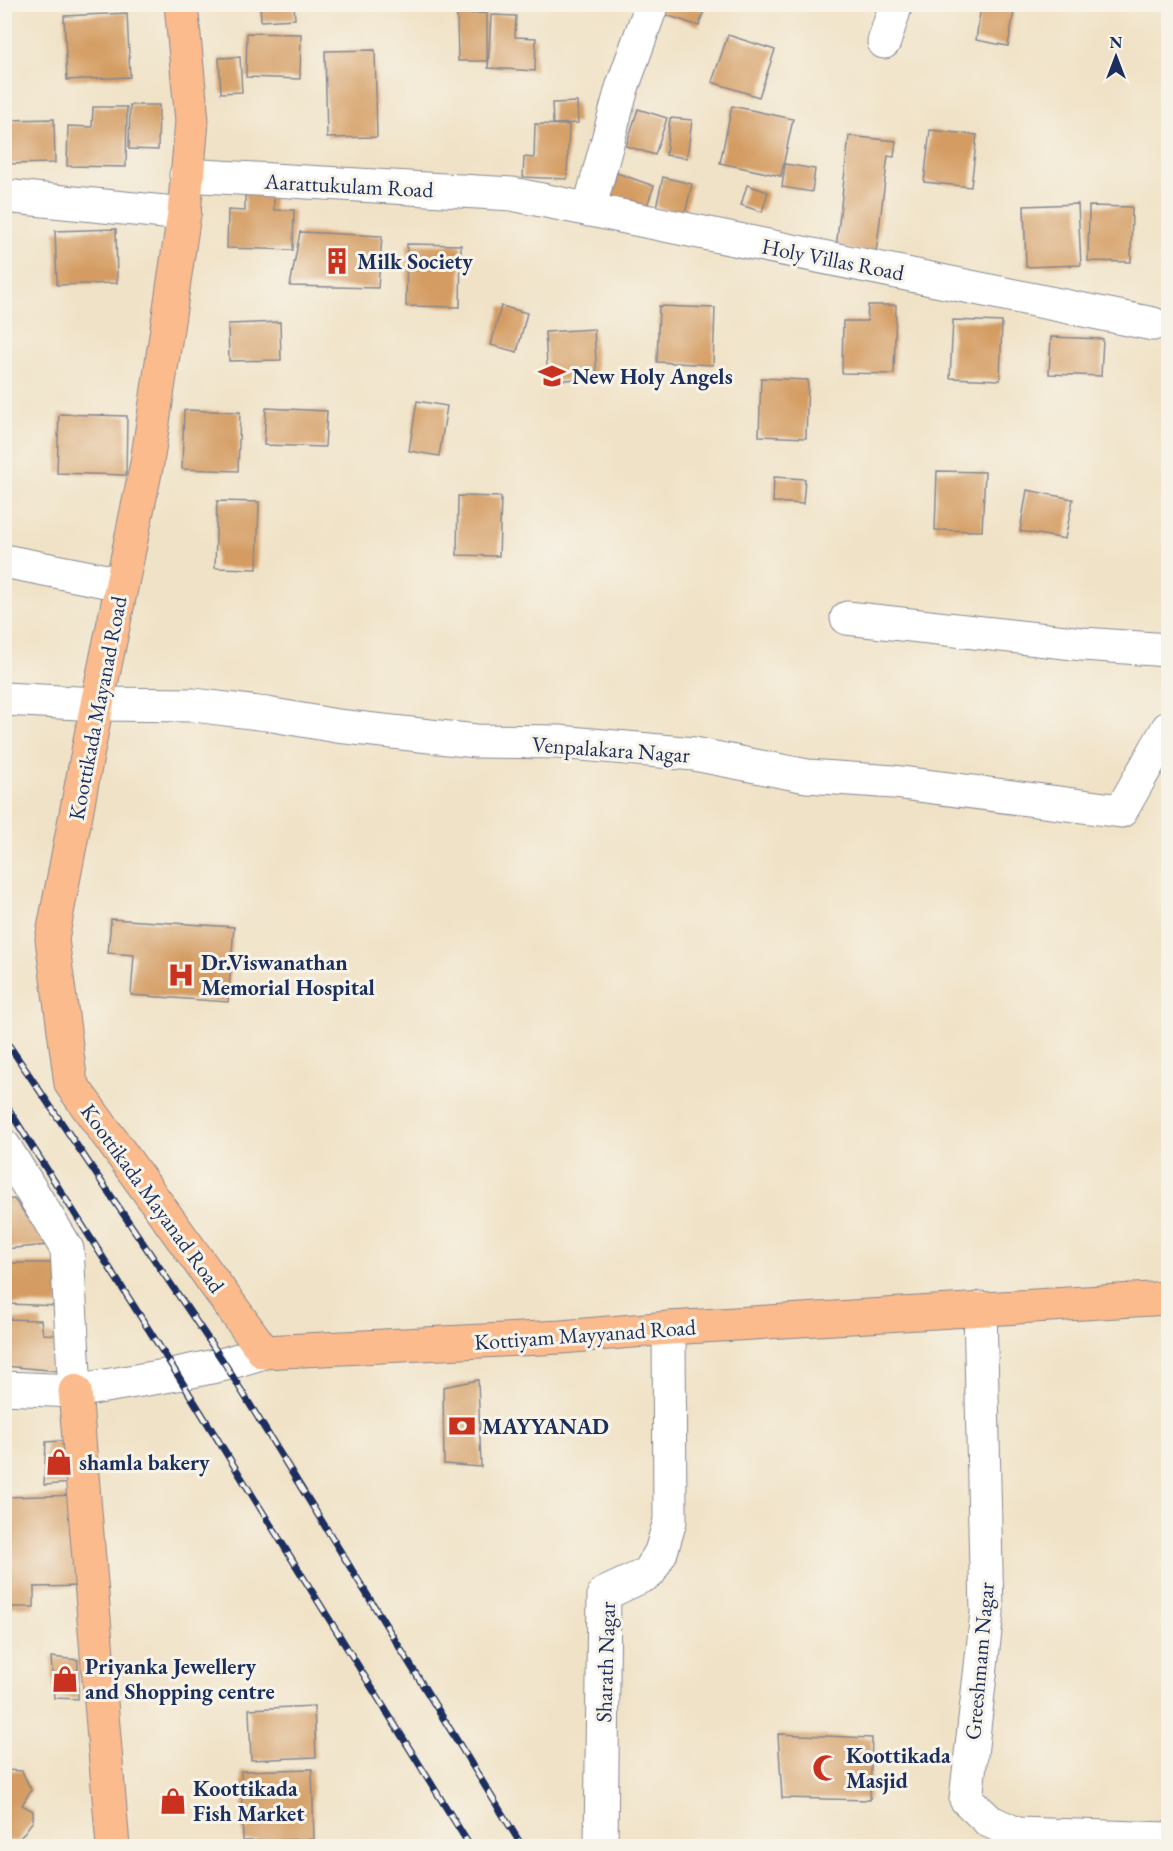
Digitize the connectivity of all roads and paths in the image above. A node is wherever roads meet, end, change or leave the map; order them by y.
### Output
1 (181, 4) edge
2 (652, 4) edge
3 (896, 4) edge
4 (884, 42) dead end
5 (186, 176) junction
6 (512, 194) joint
7 (4, 196) edge
8 (590, 210) junction
9 (184, 214) junction
10 (1153, 324) dead end
11 (4, 561) edge
12 (122, 585) junction
13 (847, 618) dead end
14 (1168, 650) edge
15 (4, 699) edge
16 (97, 704) junction
17 (1168, 728) edge
18 (4, 1146) edge
19 (1168, 1298) edge
20 (980, 1308) junction
21 (669, 1328) junction
22 (264, 1352) junction
23 (4, 1388) edge
24 (75, 1391) junction
25 (1168, 1839) edge
26 (113, 1846) edge
27 (601, 1846) edge

1 - 5 main road, Koottikada Mayanad Road
2 - 8 street
3 - 4 street
5 - 6 street, Aarattukulam Road
5 - 9 main road, Koottikada Mayanad Road
6 - 8 street, Holy Villas Road
7 - 9 street
8 - 10 street, Holy Villas Road
9 - 12 main road, Koottikada Mayanad Road
11 - 12 street
12 - 16 main road, Koottikada Mayanad Road
13 - 14 street
15 - 16 street, Venpalakara Nagar
16 - 17 street, Venpalakara Nagar
16 - 22 main road, Koottikada Mayanad Road
18 - 24 street
19 - 20 main road, Kottiyam Mayyanad Road
20 - 21 main road, Kottiyam Mayyanad Road
20 - 25 street, Greeshmam Nagar
21 - 22 main road, Kottiyam Mayyanad Road
21 - 27 street, Sharath Nagar
22 - 24 street, Kottiyam Mayyanad Road
23 - 24 street, Kottiyam Mayyanad Road
24 - 26 main road

